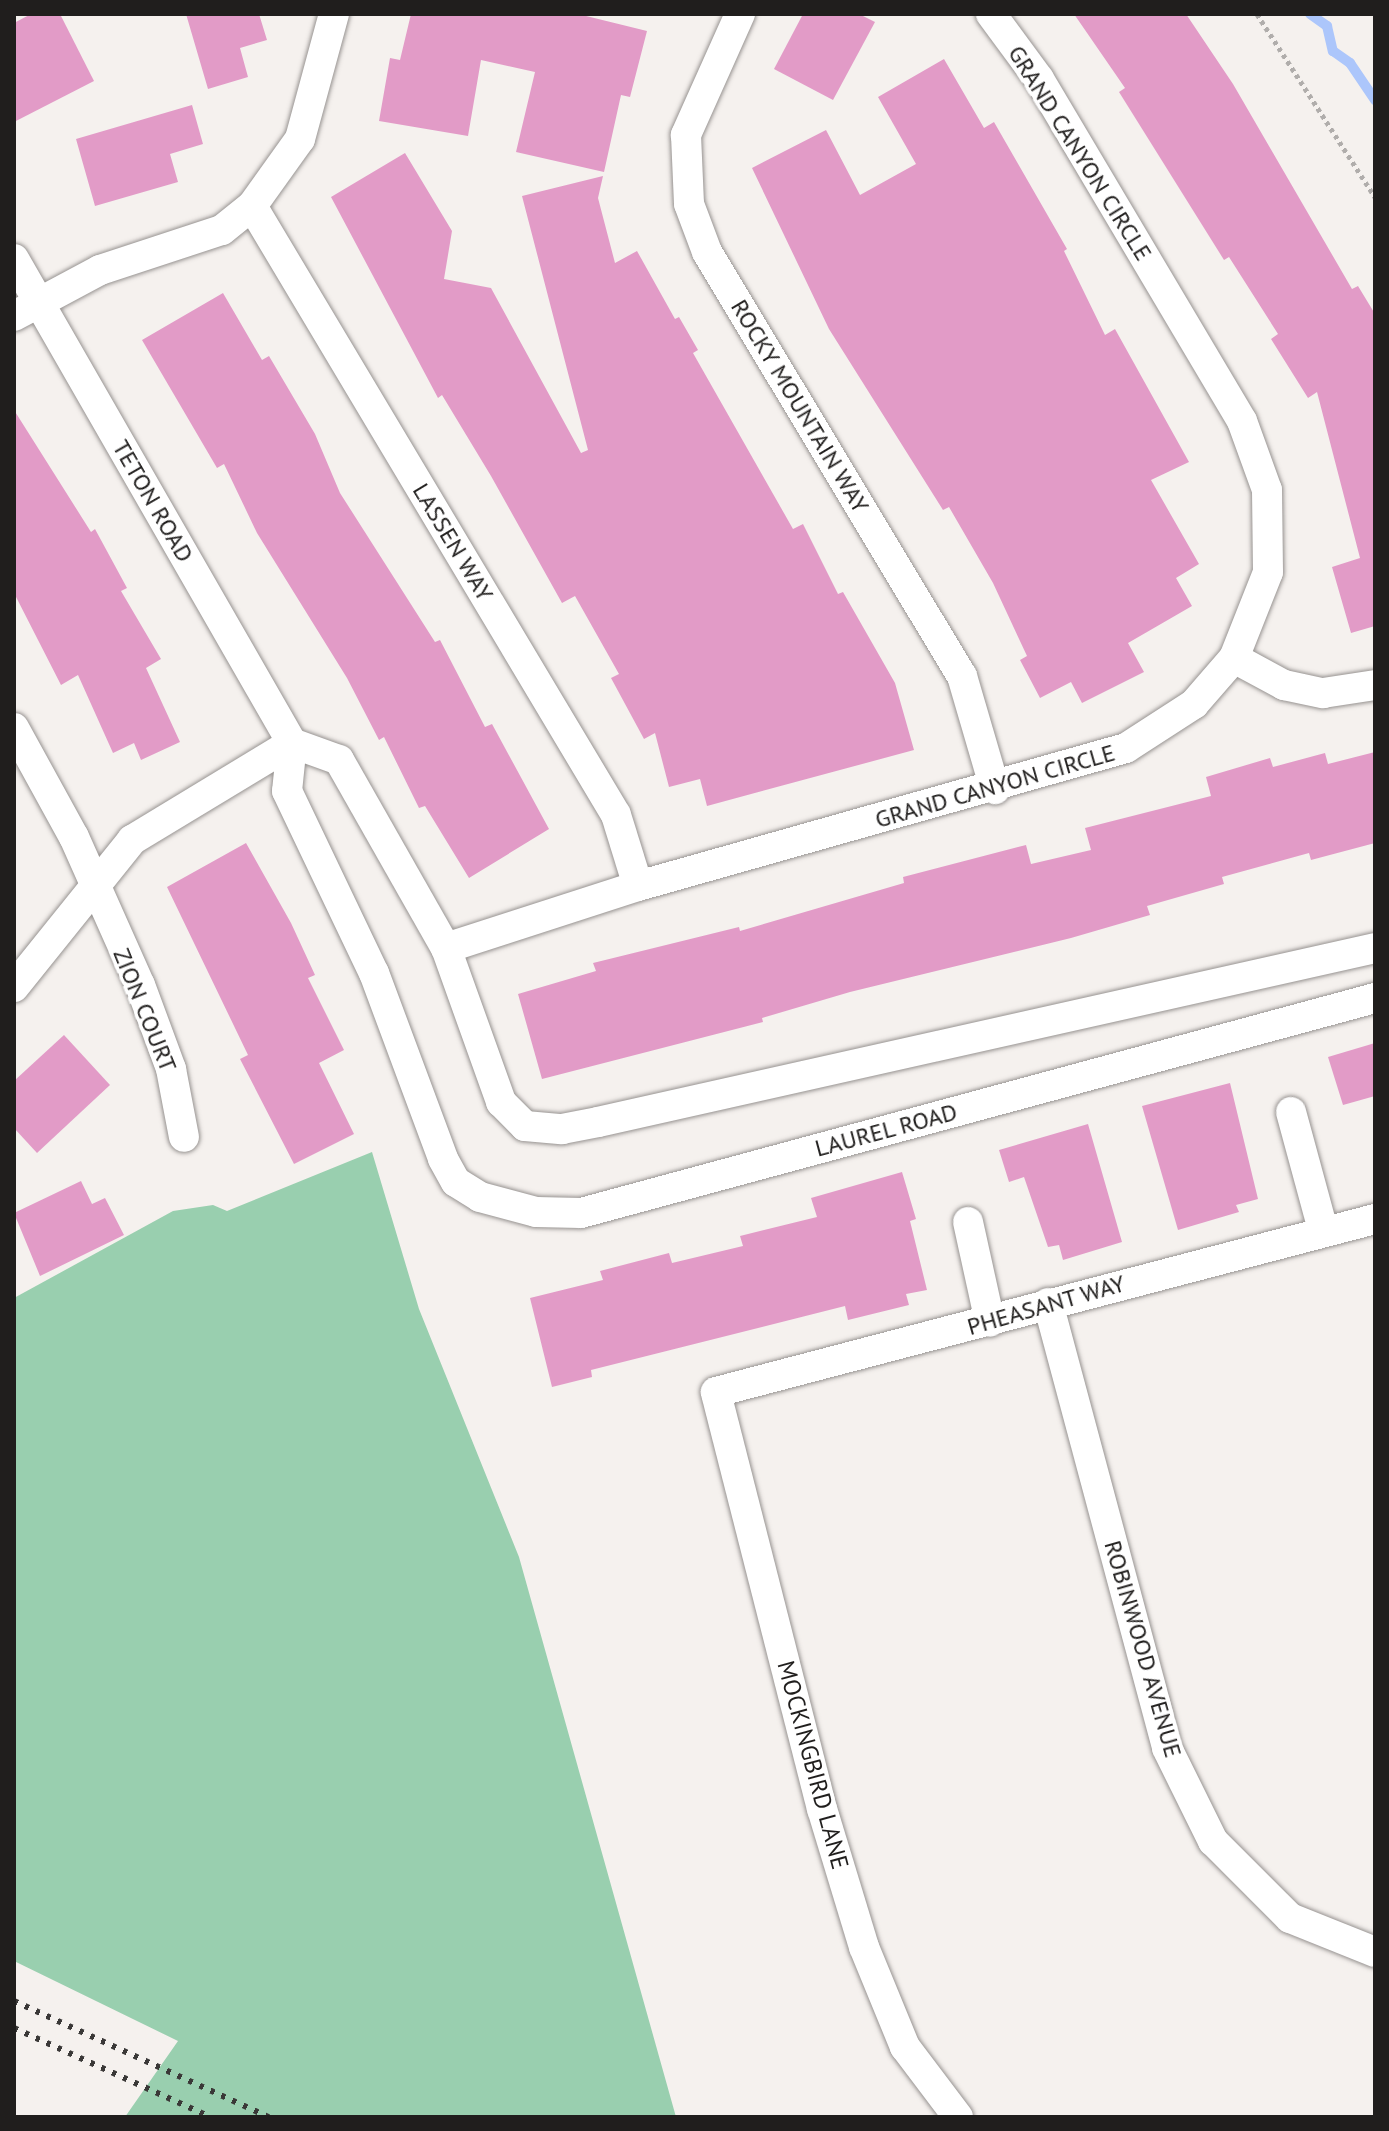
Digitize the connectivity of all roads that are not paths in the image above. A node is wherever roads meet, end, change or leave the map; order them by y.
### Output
1 (334, 14) edge
2 (740, 14) edge
3 (991, 14) edge
4 (252, 206) junction
5 (14, 259) edge
6 (26, 309) edge
7 (1234, 658) junction
8 (1375, 685) edge
9 (14, 728) edge
10 (292, 743) junction
11 (995, 789) junction
12 (638, 886) junction
13 (95, 887) junction
14 (446, 948) junction
15 (1375, 948) edge
16 (14, 987) edge
17 (1375, 998) edge
18 (1291, 1112) dead end
19 (184, 1137) dead end
20 (1375, 1219) edge
21 (968, 1222) dead end
22 (1323, 1230) junction
23 (1048, 1303) junction
24 (990, 1322) junction
25 (716, 1392) joint
26 (1375, 1952) edge
27 (958, 2117) edge

1 - 4 street
2 - 11 street, ROCKY MOUNTAIN WAY
3 - 7 street, GRAND CANYON CIRCLE
4 - 6 street
4 - 12 street, LASSEN WAY
5 - 6 street, TETON ROAD
6 - 10 street, TETON ROAD
7 - 8 street
7 - 11 street, GRAND CANYON CIRCLE
9 - 13 street, ZION COURT
10 - 13 street
10 - 14 street
10 - 17 street, LAUREL ROAD
11 - 12 street, GRAND CANYON CIRCLE
12 - 14 street, GRAND CANYON CIRCLE
13 - 16 street
13 - 19 street, ZION COURT
14 - 15 street
18 - 22 street
20 - 22 street, PHEASANT WAY
21 - 24 street
22 - 23 street, PHEASANT WAY
23 - 24 street, PHEASANT WAY
23 - 26 street, ROBINWOOD AVENUE
24 - 25 street, PHEASANT WAY
25 - 27 street, MOCKINGBIRD LANE

